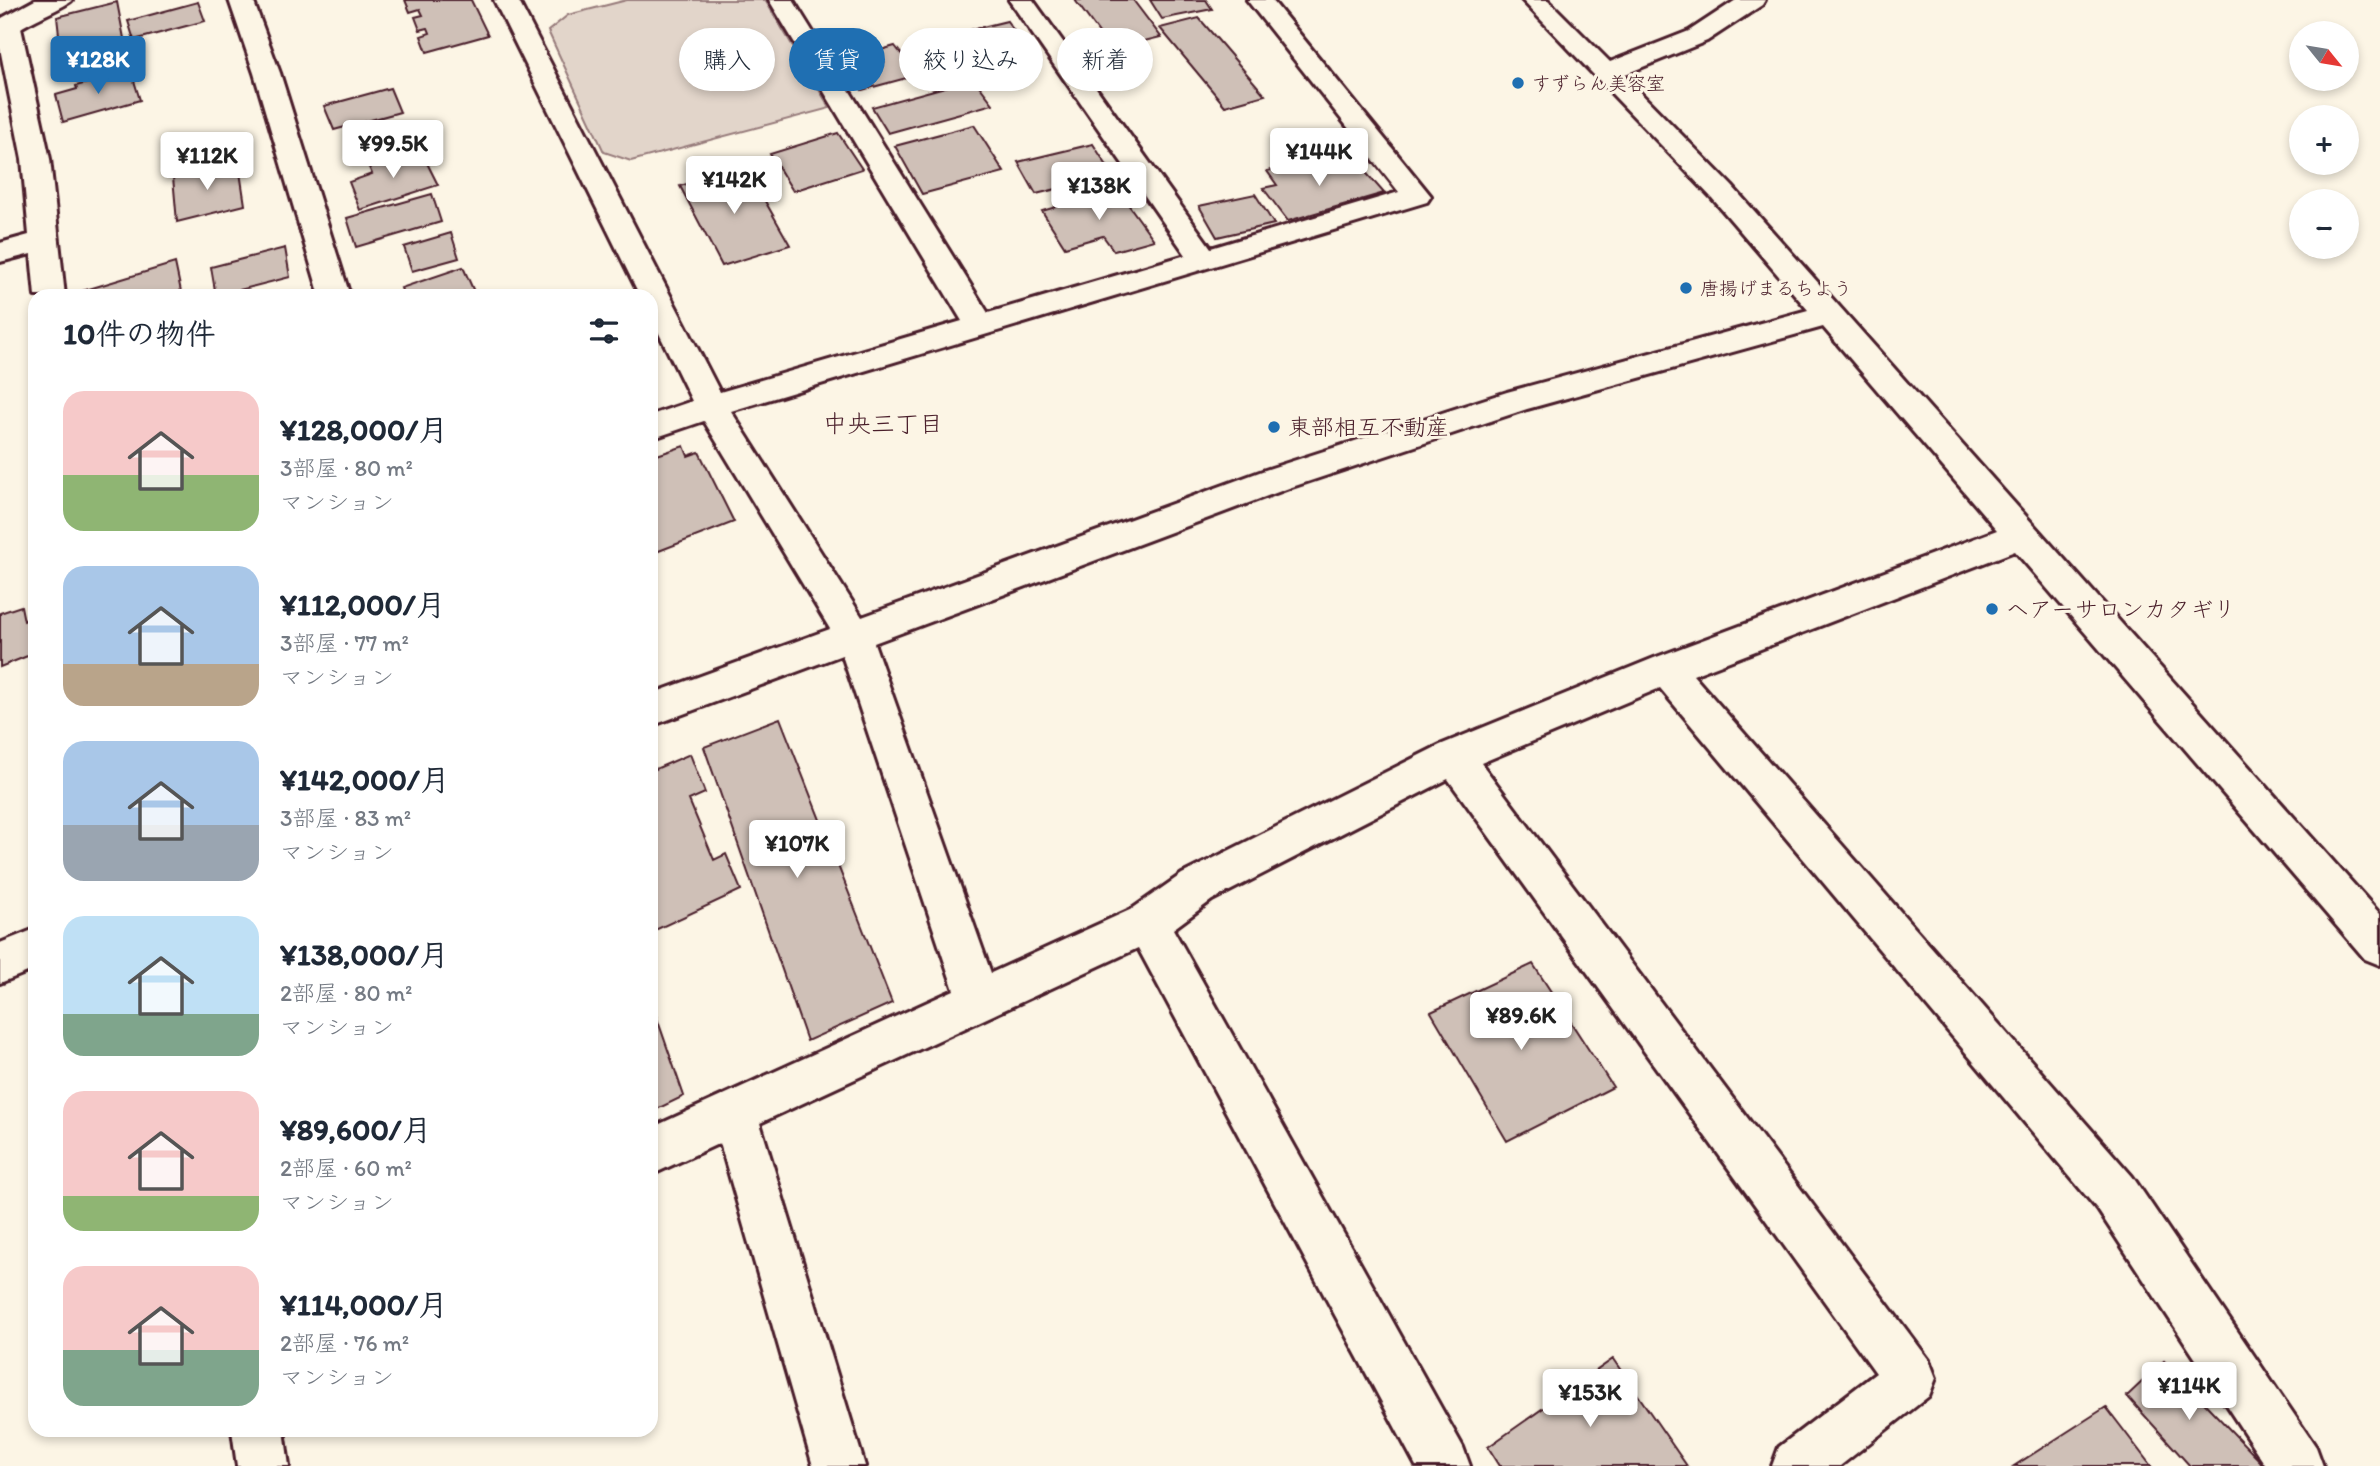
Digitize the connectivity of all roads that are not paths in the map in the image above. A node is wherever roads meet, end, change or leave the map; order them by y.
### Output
1 (60, 0) edge
2 (241, 0) edge
3 (506, 0) edge
4 (781, 0) edge
5 (1021, 0) edge
6 (1259, 0) edge
7 (1534, 0) edge
8 (1753, 0) edge
9 (1606, 74) junction
10 (44, 240) junction
11 (0, 253) edge
12 (1204, 259) junction
13 (49, 289) edge
14 (332, 289) edge
15 (652, 289) edge
16 (658, 301) edge
17 (1829, 315) junction
18 (980, 326) junction
19 (711, 406) junction
20 (658, 425) edge
21 (2020, 536) junction
22 (853, 634) junction
23 (1667, 669) junction
24 (658, 707) edge
25 (1454, 757) junction
26 (1147, 923) junction
27 (2380, 946) edge
28 (28, 952) edge
29 (0, 963) edge
30 (979, 1000) junction
31 (734, 1112) junction
32 (658, 1149) edge
33 (259, 1437) edge
34 (263, 1466) edge
35 (839, 1466) edge
36 (1444, 1466) edge
37 (1798, 1466) edge
38 (2297, 1466) edge

1 - 10 street
2 - 14 street
3 - 15 street
4 - 18 street
5 - 12 street
6 - 12 street
7 - 9 street
8 - 9 street
9 - 17 street
10 - 11 street
10 - 13 street
12 - 18 street
16 - 19 street
17 - 21 street
17 - 22 street
18 - 19 street
19 - 20 street
19 - 22 street
21 - 23 street
21 - 27 street
22 - 24 street
22 - 30 street
23 - 25 street
23 - 38 street
25 - 26 street
25 - 37 street
26 - 30 street
26 - 36 street
28 - 29 street
30 - 31 street
31 - 32 street
31 - 35 street
33 - 34 street

